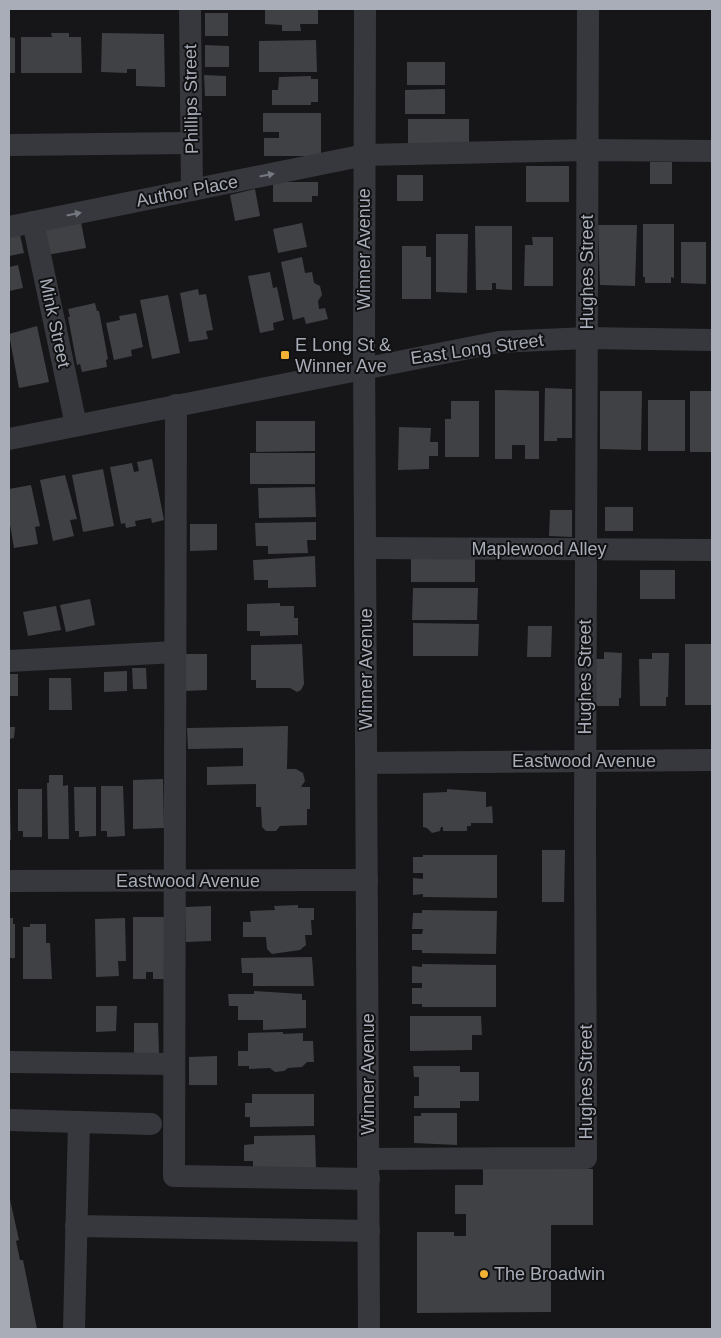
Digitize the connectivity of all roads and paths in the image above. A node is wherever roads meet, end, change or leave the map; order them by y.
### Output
1 (190, 9) edge
2 (365, 9) edge
3 (588, 9) edge
4 (191, 143) junction
5 (9, 145) edge
6 (588, 150) junction
7 (712, 152) edge
8 (365, 155) junction
9 (192, 190) junction
10 (33, 222) junction
11 (9, 227) edge
12 (587, 338) junction
13 (712, 340) edge
14 (364, 367) junction
15 (176, 405) junction
16 (76, 425) junction
17 (9, 438) edge
18 (365, 548) junction
19 (586, 549) junction
20 (712, 550) edge
21 (175, 652) junction
22 (9, 661) edge
23 (712, 760) edge
24 (585, 761) junction
25 (366, 763) junction
26 (367, 880) junction
27 (9, 881) edge
28 (174, 881) junction
29 (9, 1062) edge
30 (174, 1064) junction
31 (9, 1120) edge
32 (79, 1122) junction
33 (151, 1124) dead end
34 (368, 1168) junction
35 (76, 1226) junction
36 (369, 1231) junction
37 (74, 1329) edge
38 (369, 1329) edge

1 - 4 street, Phillips Street
2 - 8 street, Winner Avenue
3 - 6 street, Hughes Street
4 - 5 street
4 - 9 street, Phillips Street
6 - 7 street, Author Place
6 - 8 street, Author Place
6 - 12 street, Hughes Street
9 -> 8 street, Author Place
8 - 14 street, Winner Avenue
10 -> 9 street, Author Place
10 - 11 street, Author Place
10 - 16 street, Mink Street
12 - 13 street, East Long Street
12 - 14 street, East Long Street
12 - 19 street, Hughes Street
14 - 15 street, East Long Street
14 - 18 street, Winner Avenue
15 - 16 street, East Long Street
15 - 21 street
16 - 17 street, East Long Street
18 - 19 street, Maplewood Alley
18 - 25 street, Winner Avenue
19 - 20 street, Maplewood Alley
19 - 24 street, Hughes Street
21 - 22 street
21 - 28 street
23 - 24 street, Eastwood Avenue
24 - 25 street, Eastwood Avenue
24 - 34 street, Hughes Street
25 - 26 street, Winner Avenue
26 - 28 street, Eastwood Avenue
26 - 34 street, Winner Avenue
27 - 28 street, Eastwood Avenue
28 - 30 street
29 - 30 street
30 - 34 street
31 - 32 street
32 - 33 street
32 - 35 street
34 - 36 street, Winner Avenue
35 - 36 street
35 - 37 street
36 - 38 street, Winner Avenue

